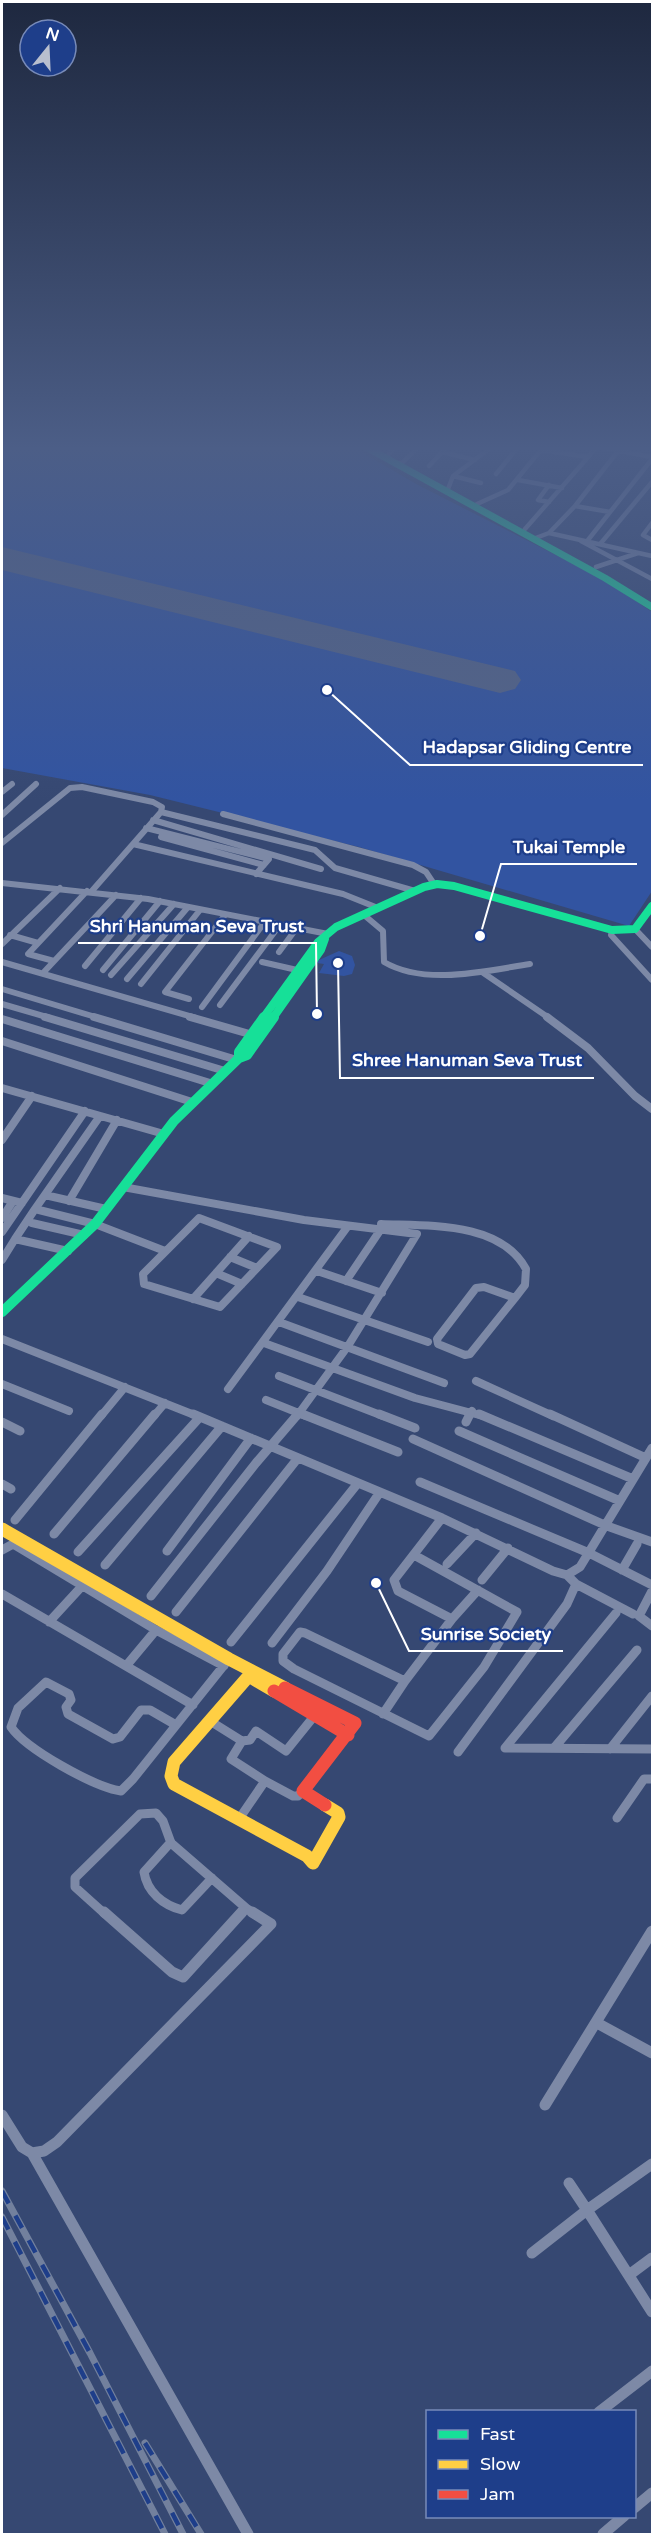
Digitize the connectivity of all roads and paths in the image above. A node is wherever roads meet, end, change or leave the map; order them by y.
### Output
1 (587, 564) edge
2 (591, 564) edge
3 (603, 564) edge
4 (624, 564) edge
5 (596, 567) junction
6 (651, 578) edge
7 (652, 604) edge
8 (12, 784) dead end
9 (36, 784) dead end
10 (2, 792) edge
11 (160, 812) junction
12 (223, 814) dead end
13 (2, 815) edge
14 (153, 820) junction
15 (145, 830) junction
16 (2, 843) edge
17 (133, 844) junction
18 (321, 869) dead end
19 (256, 874) junction
20 (2, 883) edge
21 (434, 884) junction
22 (60, 888) junction
23 (415, 891) junction
24 (89, 892) junction
25 (116, 895) junction
26 (141, 898) junction
27 (160, 901) junction
28 (174, 904) junction
29 (188, 907) junction
30 (378, 908) junction
31 (200, 910) junction
32 (651, 910) edge
33 (225, 915) junction
34 (364, 915) junction
35 (264, 923) junction
36 (279, 926) junction
37 (296, 929) junction
38 (635, 929) junction
39 (612, 930) junction
40 (10, 935) junction
41 (326, 936) junction
42 (38, 943) junction
43 (2, 944) edge
44 (652, 948) edge
45 (279, 951) dead end
46 (54, 961) junction
47 (2, 962) edge
48 (262, 962) dead end
49 (531, 964) dead end
50 (85, 966) dead end
51 (103, 970) dead end
52 (297, 970) junction
53 (482, 972) junction
54 (43, 973) junction
55 (111, 975) dead end
56 (127, 980) dead end
57 (652, 980) edge
58 (141, 984) dead end
59 (2, 990) edge
60 (287, 992) junction
61 (189, 999) dead end
62 (2, 1004) edge
63 (220, 1005) dead end
64 (202, 1007) dead end
65 (2, 1019) edge
66 (257, 1036) junction
67 (2, 1041) edge
68 (238, 1059) junction
69 (225, 1071) junction
70 (210, 1083) junction
71 (2, 1088) edge
72 (32, 1096) junction
73 (192, 1102) junction
74 (652, 1109) edge
75 (85, 1111) junction
76 (100, 1116) junction
77 (117, 1120) junction
78 (164, 1134) junction
79 (2, 1140) edge
80 (123, 1187) junction
81 (45, 1195) junction
82 (2, 1198) edge
83 (13, 1201) junction
84 (69, 1201) junction
85 (22, 1203) junction
86 (35, 1209) junction
87 (106, 1209) junction
88 (2, 1218) edge
89 (317, 1222) junction
90 (32, 1223) dead end
91 (94, 1224) junction
92 (348, 1226) junction
93 (381, 1229) junction
94 (2, 1232) edge
95 (84, 1235) junction
96 (249, 1236) junction
97 (15, 1239) junction
98 (68, 1251) junction
99 (165, 1251) junction
100 (230, 1257) junction
101 (2, 1260) edge
102 (257, 1268) junction
103 (317, 1271) junction
104 (216, 1273) junction
105 (346, 1281) junction
106 (242, 1284) junction
107 (382, 1293) junction
108 (298, 1297) junction
109 (514, 1298) junction
110 (193, 1299) junction
111 (3, 1309) edge
112 (365, 1319) junction
113 (279, 1322) junction
114 (2, 1339) edge
115 (428, 1342) dead end
116 (264, 1343) junction
117 (348, 1346) junction
118 (332, 1366) junction
119 (279, 1376) dead end
120 (476, 1381) dead end
121 (444, 1383) dead end
122 (2, 1384) edge
123 (125, 1387) junction
124 (228, 1389) dead end
125 (315, 1390) junction
126 (266, 1400) dead end
127 (165, 1403) junction
128 (69, 1411) dead end
129 (300, 1412) junction
130 (472, 1412) junction
131 (200, 1417) junction
132 (2, 1422) edge
133 (466, 1422) dead end
134 (222, 1426) junction
135 (415, 1428) dead end
136 (20, 1431) dead end
137 (459, 1431) dead end
138 (251, 1438) junction
139 (413, 1439) dead end
140 (272, 1447) junction
141 (652, 1448) edge
142 (398, 1452) dead end
143 (298, 1458) junction
144 (646, 1458) junction
145 (633, 1479) junction
146 (420, 1482) dead end
147 (358, 1483) junction
148 (2, 1484) edge
149 (10, 1489) dead end
150 (380, 1492) junction
151 (620, 1501) junction
152 (442, 1518) junction
153 (15, 1520) dead end
154 (607, 1526) junction
155 (2, 1529) edge
156 (476, 1533) junction
157 (54, 1534) dead end
158 (652, 1542) edge
159 (637, 1544) dead end
160 (23, 1546) junction
161 (508, 1548) junction
162 (2, 1550) edge
163 (167, 1551) dead end
164 (78, 1552) dead end
165 (589, 1553) junction
166 (414, 1555) junction
167 (447, 1564) dead end
168 (105, 1566) dead end
169 (622, 1570) junction
170 (567, 1575) junction
171 (576, 1584) junction
172 (83, 1585) junction
173 (480, 1585) junction
174 (652, 1585) edge
175 (652, 1591) edge
176 (2, 1594) edge
177 (151, 1596) dead end
178 (176, 1612) dead end
179 (616, 1613) dead end
180 (633, 1614) dead end
181 (452, 1619) junction
182 (49, 1622) junction
183 (652, 1626) edge
184 (156, 1630) junction
185 (231, 1642) dead end
186 (272, 1643) dead end
187 (637, 1650) dead end
188 (226, 1662) junction
189 (126, 1666) junction
190 (405, 1681) junction
191 (652, 1696) edge
192 (193, 1705) junction
193 (383, 1714) junction
194 (315, 1715) junction
195 (210, 1721) junction
196 (176, 1725) junction
197 (348, 1736) junction
198 (243, 1741) junction
199 (554, 1748) junction
200 (610, 1749) junction
201 (652, 1749) edge
202 (458, 1752) dead end
203 (652, 1779) edge
204 (265, 1780) junction
205 (303, 1791) junction
206 (617, 1818) dead end
207 (239, 1819) junction
208 (171, 1842) junction
209 (212, 1878) junction
210 (246, 1908) junction
211 (652, 1931) edge
212 (597, 2024) junction
213 (652, 2053) edge
214 (545, 2105) dead end
215 (2, 2115) edge
216 (32, 2153) junction
217 (652, 2164) edge
218 (569, 2183) dead end
219 (587, 2210) junction
220 (532, 2253) dead end
221 (652, 2258) edge
222 (629, 2275) junction
223 (652, 2312) edge
224 (652, 2371) edge
225 (602, 2410) edge
226 (652, 2493) edge
227 (636, 2506) edge
228 (623, 2518) edge
229 (248, 2535) edge
230 (603, 2535) edge

1 - 7 main road
2 - 5 main road
3 - 5 street
4 - 6 street
5 - 7 main road
8 - 10 street
9 - 13 street
11 - 14 street
11 - 16 street
11 - 23 street
12 - 21 street
14 - 15 street
14 - 18 street
15 - 17 street
15 - 19 street
17 - 19 street
17 - 24 street
19 - 30 street
20 - 22 street
21 - 23 main road
21 - 39 main road
22 - 24 street
22 - 40 street
23 - 30 main road
24 - 25 street
24 - 42 street
25 - 26 street
25 - 46 street
26 - 27 street
26 - 50 street
27 - 28 street
27 - 51 street
28 - 29 street
28 - 55 street
29 - 31 street
29 - 56 street
30 - 34 main road
31 - 33 street
31 - 58 street
32 - 38 main road
33 - 35 street
33 - 61 street
34 - 41 main road
34 - 53 street
35 - 36 street
35 - 64 street
36 - 37 street
36 - 63 street
37 - 41 street
37 - 45 street
38 - 39 main road
38 - 44 street
39 - 57 street
40 - 42 street
40 - 43 street
41 - 52 main road
41 - 60 main road
42 - 46 street
46 - 54 street
47 - 54 street
48 - 52 street
49 - 53 street
52 - 60 main road
53 - 74 street
54 - 66 street
59 - 68 street
60 - 66 main road
62 - 69 street
65 - 70 street
66 - 68 main road
67 - 73 street
68 - 69 main road
69 - 70 main road
70 - 73 main road
71 - 72 street
72 - 75 street
72 - 79 street
73 - 78 main road
75 - 76 street
75 - 85 street
76 - 77 street
76 - 81 street
77 - 78 street
77 - 84 street
78 - 80 main road
80 - 87 main road
80 - 89 street
81 - 84 street
81 - 86 street
82 - 83 street
83 - 85 street
83 - 88 street
84 - 87 street
85 - 94 street
86 - 91 street
86 - 97 street
87 - 91 main road
89 - 92 street
89 - 109 street
90 - 95 street
91 - 95 main road
91 - 99 street
92 - 93 street
92 - 103 street
93 - 105 street
93 - 107 street
95 - 98 main road
96 - 99 street
96 - 100 street
96 - 102 street
97 - 98 street
97 - 101 street
98 - 111 main road
99 - 110 street
100 - 102 street
100 - 104 street
102 - 106 street
103 - 105 street
103 - 108 street
104 - 106 street
104 - 110 street
105 - 107 street
106 - 110 street
107 - 112 street
108 - 112 street
108 - 113 street
109 - 109 street
112 - 115 street
112 - 117 street
113 - 116 street
113 - 117 street
114 - 123 street
116 - 118 street
116 - 124 street
117 - 118 street
117 - 121 street
118 - 125 street
118 - 130 street
119 - 125 street
120 - 144 street
122 - 128 street
123 - 127 street
123 - 153 street
125 - 129 street
125 - 135 street
126 - 129 street
127 - 131 street
127 - 157 street
129 - 140 street
129 - 142 street
130 - 133 street
130 - 145 street
131 - 134 street
131 - 164 street
132 - 136 street
134 - 138 street
134 - 168 street
137 - 151 street
138 - 140 street
138 - 163 street
139 - 154 street
140 - 143 street
140 - 177 street
141 - 144 street
143 - 147 street
143 - 178 street
144 - 145 street
145 - 151 street
146 - 165 street
147 - 150 street
147 - 185 street
148 - 149 street
150 - 152 street
150 - 186 street
151 - 154 street
152 - 156 street
152 - 166 street
154 - 158 street
154 - 165 street
155 - 160 main road
156 - 161 street
156 - 167 street
159 - 169 street
160 - 162 street
160 - 172 street
160 - 188 main road
161 - 170 street
161 - 173 street
165 - 169 street
165 - 170 street
166 - 173 street
166 - 181 street
169 - 174 street
170 - 171 street
171 - 180 street
171 - 202 street
172 - 182 street
172 - 184 street
173 - 181 street
173 - 193 street
175 - 183 street
176 - 182 street
179 - 199 street
181 - 190 street
182 - 189 street
184 - 188 street
184 - 189 street
187 - 199 street
188 - 192 street
188 - 197 main road
189 - 192 street
190 - 193 street
190 - 193 street
191 - 200 street
192 - 196 street
194 - 195 main road
194 - 197 main road
194 - 198 street
195 - 198 street
195 - 207 main road
196 - 196 street
197 - 205 main road
198 - 204 street
199 - 200 street
200 - 201 street
203 - 206 street
204 - 205 street
204 - 207 street
205 - 207 main road
208 - 209 street
208 - 209 street
208 - 210 street
209 - 210 street
210 - 216 street
211 - 212 street
212 - 213 street
212 - 214 street
215 - 216 street
216 - 229 street
217 - 219 street
218 - 219 street
219 - 220 street
219 - 222 street
221 - 222 street
222 - 223 street
224 - 225 street
226 - 227 street
228 - 230 street

